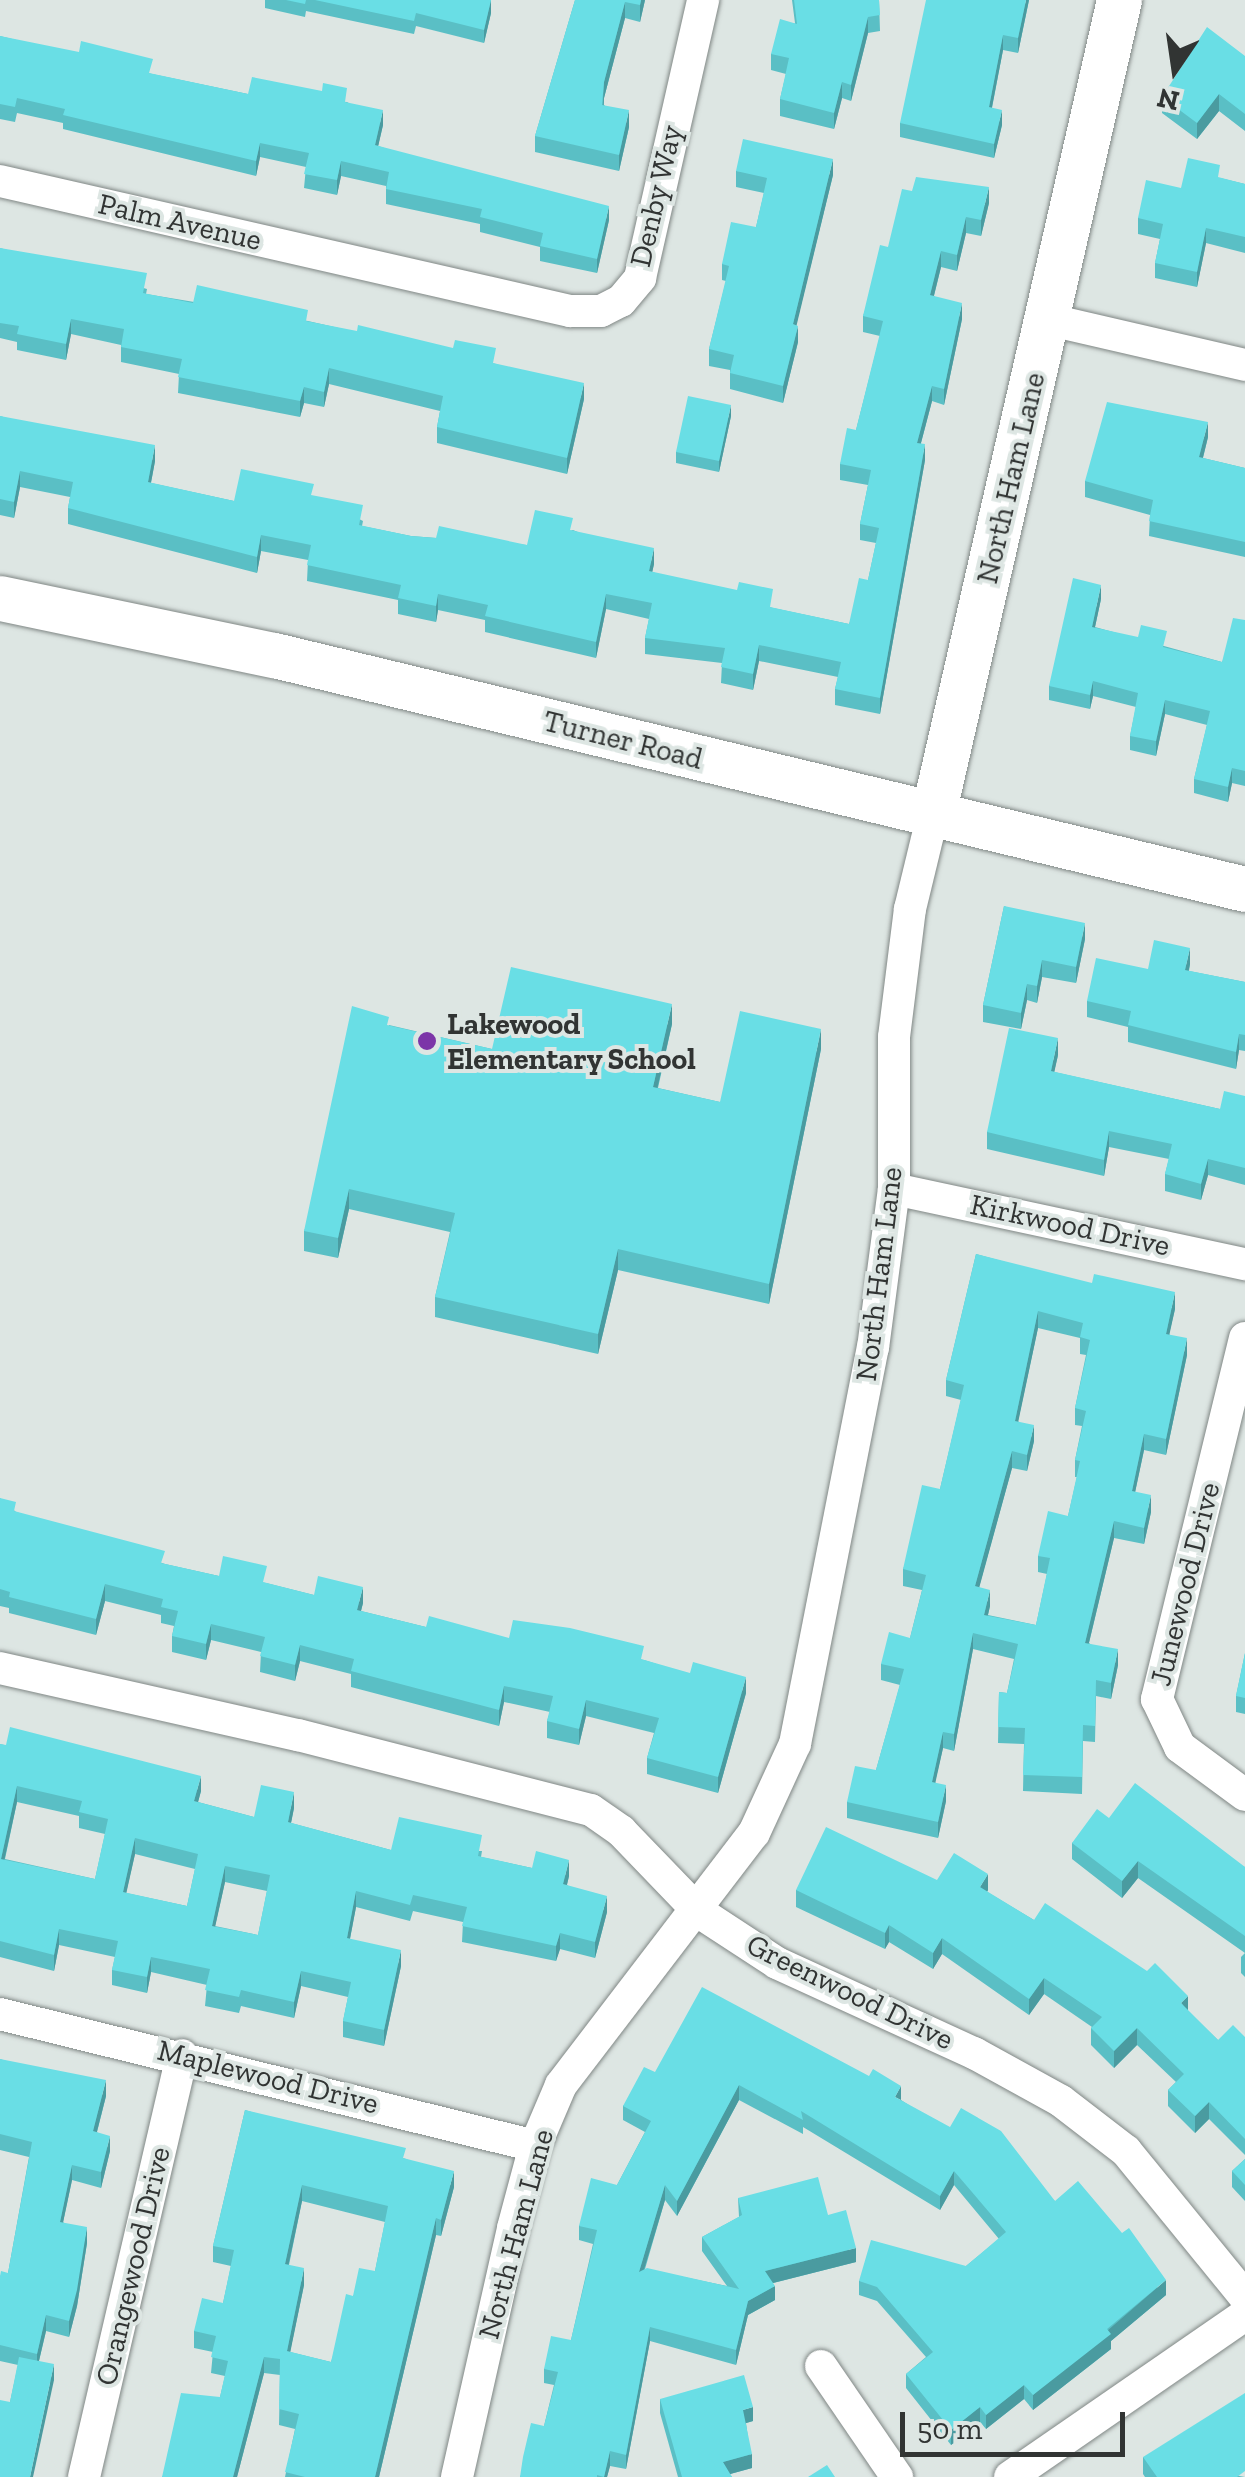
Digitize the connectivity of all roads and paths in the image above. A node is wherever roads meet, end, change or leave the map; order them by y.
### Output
1 (703, 0) edge
2 (1119, 0) edge
3 (0, 181) edge
4 (360, 263) joint
5 (1046, 319) junction
6 (1245, 366) edge
7 (0, 598) edge
8 (933, 814) junction
9 (1245, 889) edge
10 (894, 1189) junction
11 (1245, 1264) edge
12 (1245, 1338) edge
13 (0, 1668) edge
14 (1245, 1796) edge
15 (699, 1912) junction
16 (0, 2014) edge
17 (182, 2054) junction
18 (535, 2146) junction
19 (1245, 2298) edge
20 (1245, 2315) edge
21 (821, 2366) dead end
22 (84, 2477) edge
23 (458, 2477) edge
24 (897, 2477) edge
25 (1010, 2477) edge

1 - 4 street, Denby Way
2 - 5 main road, North Ham Lane
3 - 4 street, Palm Avenue
5 - 6 street
5 - 8 main road, North Ham Lane
7 - 8 main road, Turner Road
8 - 9 main road, Turner Road
8 - 10 street, North Ham Lane
10 - 11 street, Kirkwood Drive
10 - 15 street, North Ham Lane
12 - 14 street, Junewood Drive
13 - 15 street, Greenwood Drive
15 - 18 street, North Ham Lane
15 - 19 street, Greenwood Drive
16 - 17 street, Maplewood Drive
17 - 18 street, Maplewood Drive
17 - 22 street, Orangewood Drive
18 - 23 street, North Ham Lane
20 - 25 street
21 - 24 street

